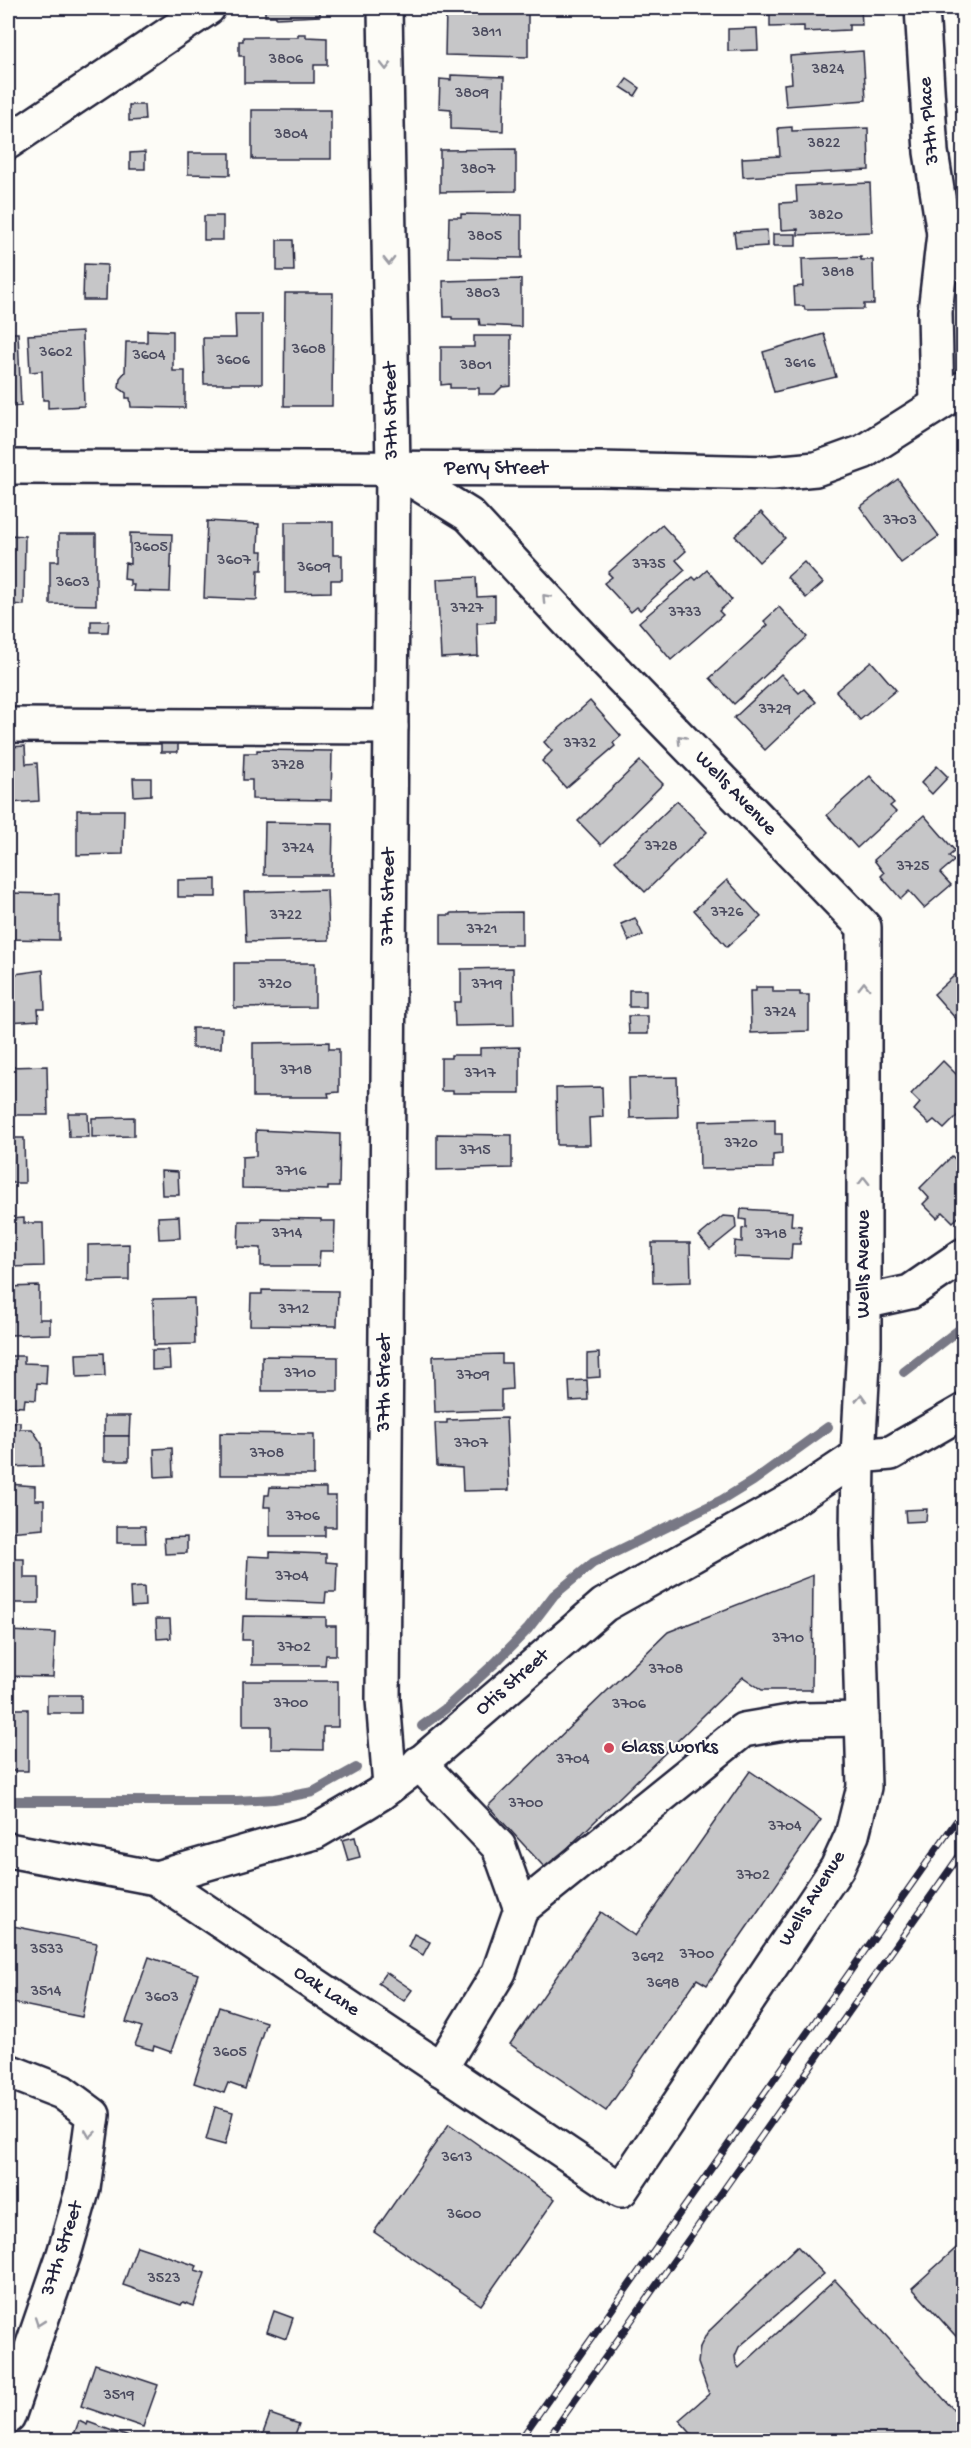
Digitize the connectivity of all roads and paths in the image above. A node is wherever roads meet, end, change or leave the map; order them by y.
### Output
1 (208, 8) edge
2 (385, 8) edge
3 (922, 8) edge
4 (8, 142) edge
5 (944, 234) junction
6 (963, 265) edge
7 (950, 396) edge
8 (8, 467) edge
9 (393, 468) junction
10 (8, 725) edge
11 (391, 727) junction
12 (963, 1255) edge
13 (864, 1302) junction
14 (963, 1411) edge
15 (858, 1456) junction
16 (862, 1719) junction
17 (419, 1764) junction
18 (390, 1785) junction
19 (8, 1850) edge
20 (156, 1878) junction
21 (521, 1909) junction
22 (440, 2069) junction
23 (8, 2071) edge
24 (621, 2190) joint
25 (8, 2417) edge

1 - 4 street
2 -> 9 street, 37th Street
3 - 5 street, 37th Place
5 - 6 street, 37th Place
5 - 7 street, 37th Place
7 - 9 street, Perry Street
8 - 9 street, Perry Street
9 - 11 street, 37th Street
13 -> 9 street, Wells Avenue
10 - 11 street
11 - 18 street, 37th Street
12 - 13 street
15 -> 13 street, Wells Avenue
14 - 15 street
15 - 16 street, Wells Avenue
15 - 17 street, Otis Street
16 - 21 street
16 - 24 street, Wells Avenue
17 - 18 street, Otis Street
17 - 21 street
18 - 20 street, Otis Street
19 - 20 street, Oak Lane
20 - 22 street, Oak Lane
21 - 22 street
22 - 24 street, Oak Lane
23 -> 25 street, 37th Street

